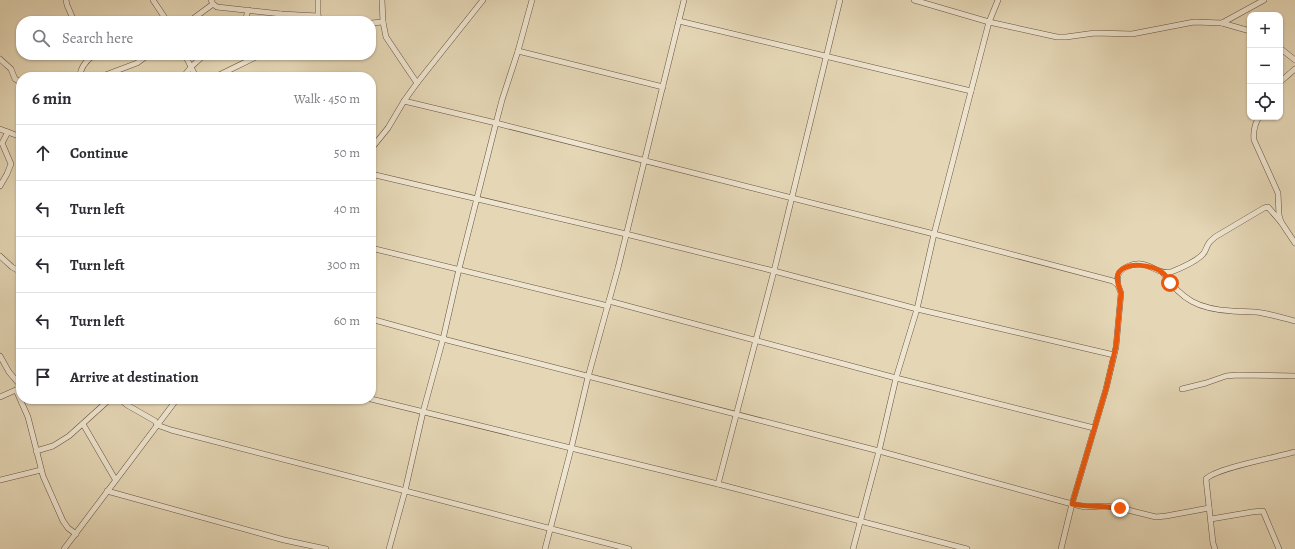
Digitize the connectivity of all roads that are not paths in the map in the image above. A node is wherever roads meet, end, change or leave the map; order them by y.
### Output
1 (66, 0) edge
2 (153, 0) edge
3 (318, 0) edge
4 (382, 0) edge
5 (483, 0) edge
6 (532, 0) edge
7 (684, 0) edge
8 (840, 0) edge
9 (914, 0) edge
10 (998, 0) edge
11 (1264, 0) edge
12 (212, 2) edge
13 (248, 10) junction
14 (281, 14) joint
15 (72, 16) edge
16 (164, 16) edge
17 (196, 16) edge
18 (246, 16) edge
19 (318, 16) joint
20 (679, 21) junction
21 (383, 22) junction
22 (990, 22) junction
23 (376, 23) edge
24 (1222, 23) junction
25 (1247, 30) edge
26 (1283, 50) edge
27 (518, 51) junction
28 (826, 57) junction
29 (0, 59) edge
30 (88, 60) edge
31 (140, 60) edge
32 (188, 60) edge
33 (199, 60) edge
34 (250, 60) edge
35 (1295, 60) edge
36 (191, 67) junction
37 (1295, 69) edge
38 (80, 72) edge
39 (112, 72) edge
40 (187, 72) edge
41 (194, 72) edge
42 (225, 72) edge
43 (1283, 79) edge
44 (16, 80) edge
45 (417, 83) junction
46 (663, 88) junction
47 (971, 91) junction
48 (404, 101) junction
49 (1257, 120) edge
50 (496, 123) junction
51 (0, 129) edge
52 (8, 132) junction
53 (16, 135) edge
54 (376, 143) edge
55 (644, 161) junction
56 (376, 175) edge
57 (0, 186) edge
58 (791, 198) junction
59 (477, 199) junction
60 (1281, 222) junction
61 (626, 234) junction
62 (934, 234) junction
63 (1295, 243) edge
64 (376, 249) edge
65 (0, 256) edge
66 (16, 269) edge
67 (459, 269) junction
68 (774, 271) junction
69 (1163, 273) junction
70 (1118, 285) junction
71 (608, 303) junction
72 (917, 309) junction
73 (376, 320) edge
74 (1295, 321) edge
75 (755, 339) junction
76 (443, 340) junction
77 (1114, 355) junction
78 (0, 356) edge
79 (1295, 376) edge
80 (588, 377) junction
81 (896, 378) junction
82 (16, 382) edge
83 (1182, 389) dead end
84 (16, 390) edge
85 (0, 397) edge
86 (376, 400) edge
87 (24, 404) edge
88 (105, 404) edge
89 (126, 404) edge
90 (173, 404) edge
91 (423, 412) junction
92 (736, 415) junction
93 (84, 424) junction
94 (157, 425) junction
95 (1094, 428) junction
96 (571, 448) junction
97 (36, 451) junction
98 (879, 451) junction
99 (1295, 452) edge
100 (41, 470) junction
101 (115, 479) junction
102 (0, 480) edge
103 (718, 484) junction
104 (107, 491) junction
105 (405, 491) junction
106 (1072, 504) junction
107 (1210, 508) junction
108 (1211, 519) junction
109 (860, 521) junction
110 (549, 529) junction
111 (76, 534) junction
112 (64, 549) edge
113 (326, 549) edge
114 (389, 549) edge
115 (545, 549) edge
116 (629, 549) edge
117 (853, 549) edge
118 (967, 549) edge
119 (1061, 549) edge
120 (1215, 549) edge
121 (1279, 549) edge

1 - 15 street
2 - 16 street
3 - 19 street
4 - 21 street
5 - 45 street
6 - 27 street
7 - 20 street
8 - 28 street
9 - 22 street
10 - 22 street
11 - 24 street
12 - 13 street
12 - 17 street
13 - 14 street
13 - 18 street
14 - 19 street
20 - 28 street
20 - 46 street
21 - 23 street
21 - 45 street
22 - 24 street
22 - 47 street
24 - 25 street
26 - 35 street
27 - 46 street
27 - 50 street
28 - 47 street
28 - 58 street
29 - 44 street
30 - 38 street
31 - 39 street
32 - 36 street
33 - 36 street
34 - 42 street
36 - 40 street
36 - 41 street
37 - 43 street
45 - 48 street
46 - 55 street
47 - 62 street
48 - 50 street
48 - 54 street
49 - 60 street
50 - 55 street
50 - 59 street
51 - 52 street
52 - 53 street
52 - 57 street
55 - 58 street
55 - 61 street
56 - 59 street
58 - 62 street
58 - 68 street
59 - 61 street
59 - 67 street
60 - 63 street
60 - 69 street
61 - 68 street
61 - 71 street
62 - 70 street
62 - 72 street
64 - 67 street
65 - 66 street
67 - 71 street
67 - 76 street
68 - 72 street
68 - 75 street
69 - 70 street
69 - 74 street
70 - 77 street
71 - 75 street
71 - 80 street
72 - 77 street
72 - 81 street
73 - 76 street
75 - 81 street
75 - 92 street
76 - 80 street
76 - 91 street
77 - 95 street
78 - 82 street
79 - 83 street
80 - 92 street
80 - 96 street
81 - 95 street
81 - 98 street
84 - 85 street
86 - 91 street
87 - 97 street
88 - 93 street
89 - 94 street
90 - 94 street
91 - 96 street
91 - 105 street
92 - 98 street
92 - 103 street
93 - 97 street
93 - 101 street
94 - 101 street
94 - 105 street
95 - 106 street
96 - 103 street
96 - 110 street
97 - 100 street
98 - 106 street
98 - 109 street
99 - 107 street
100 - 102 street
100 - 111 street
101 - 104 street
103 - 109 street
104 - 111 street
104 - 113 street
105 - 110 street
105 - 114 street
106 - 107 street
106 - 119 street
107 - 108 street
108 - 120 street
108 - 121 street
109 - 117 street
109 - 118 street
110 - 115 street
110 - 116 street
111 - 112 street

